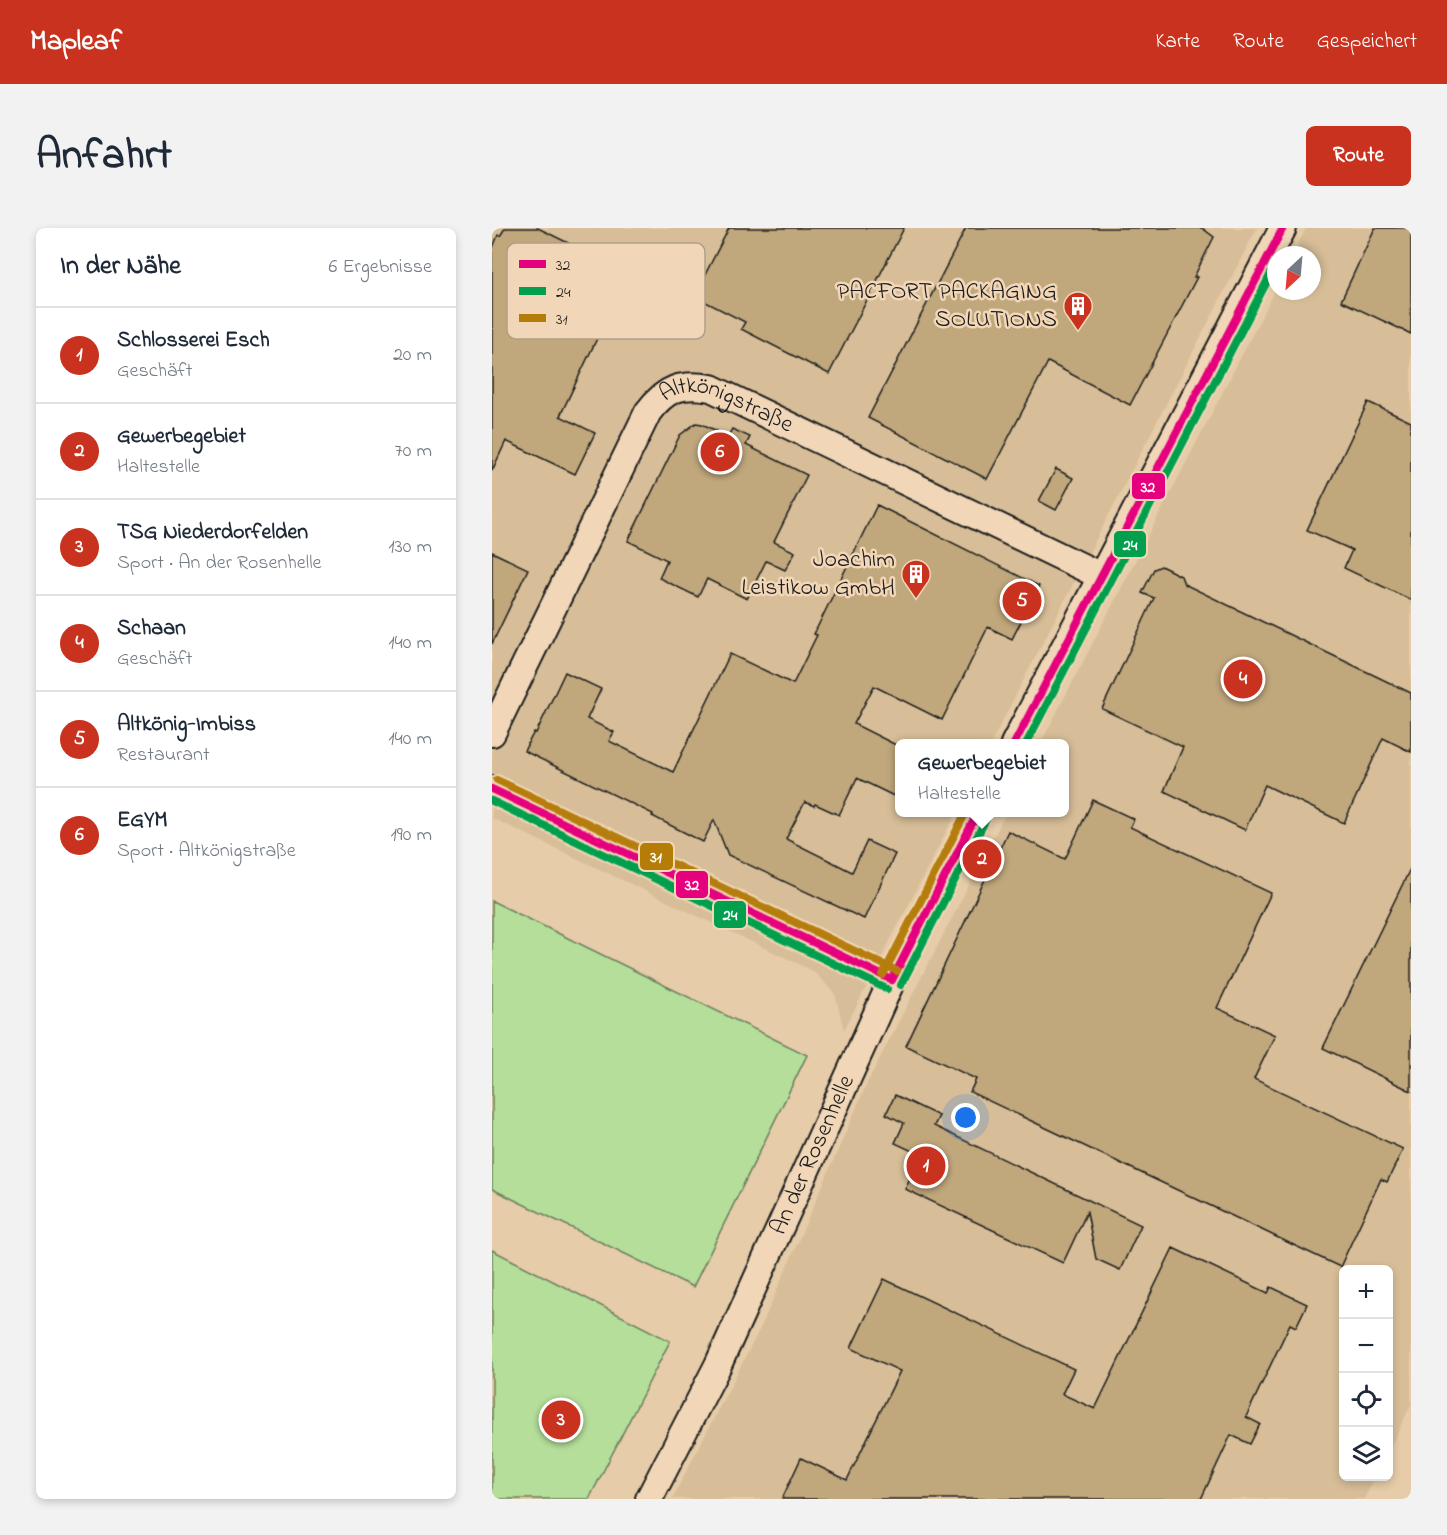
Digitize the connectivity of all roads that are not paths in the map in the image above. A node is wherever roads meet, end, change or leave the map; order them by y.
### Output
1 (1283, 228) edge
2 (1101, 576) junction
3 (492, 733) edge
4 (1017, 739) edge
5 (492, 789) edge
6 (976, 817) edge
7 (892, 980) junction
8 (649, 1499) edge

1 - 2 street
2 - 3 street, Altkönigstraße
2 - 4 street
5 - 7 street
6 - 7 street, An der Rosenhelle
7 - 8 street, An der Rosenhelle

